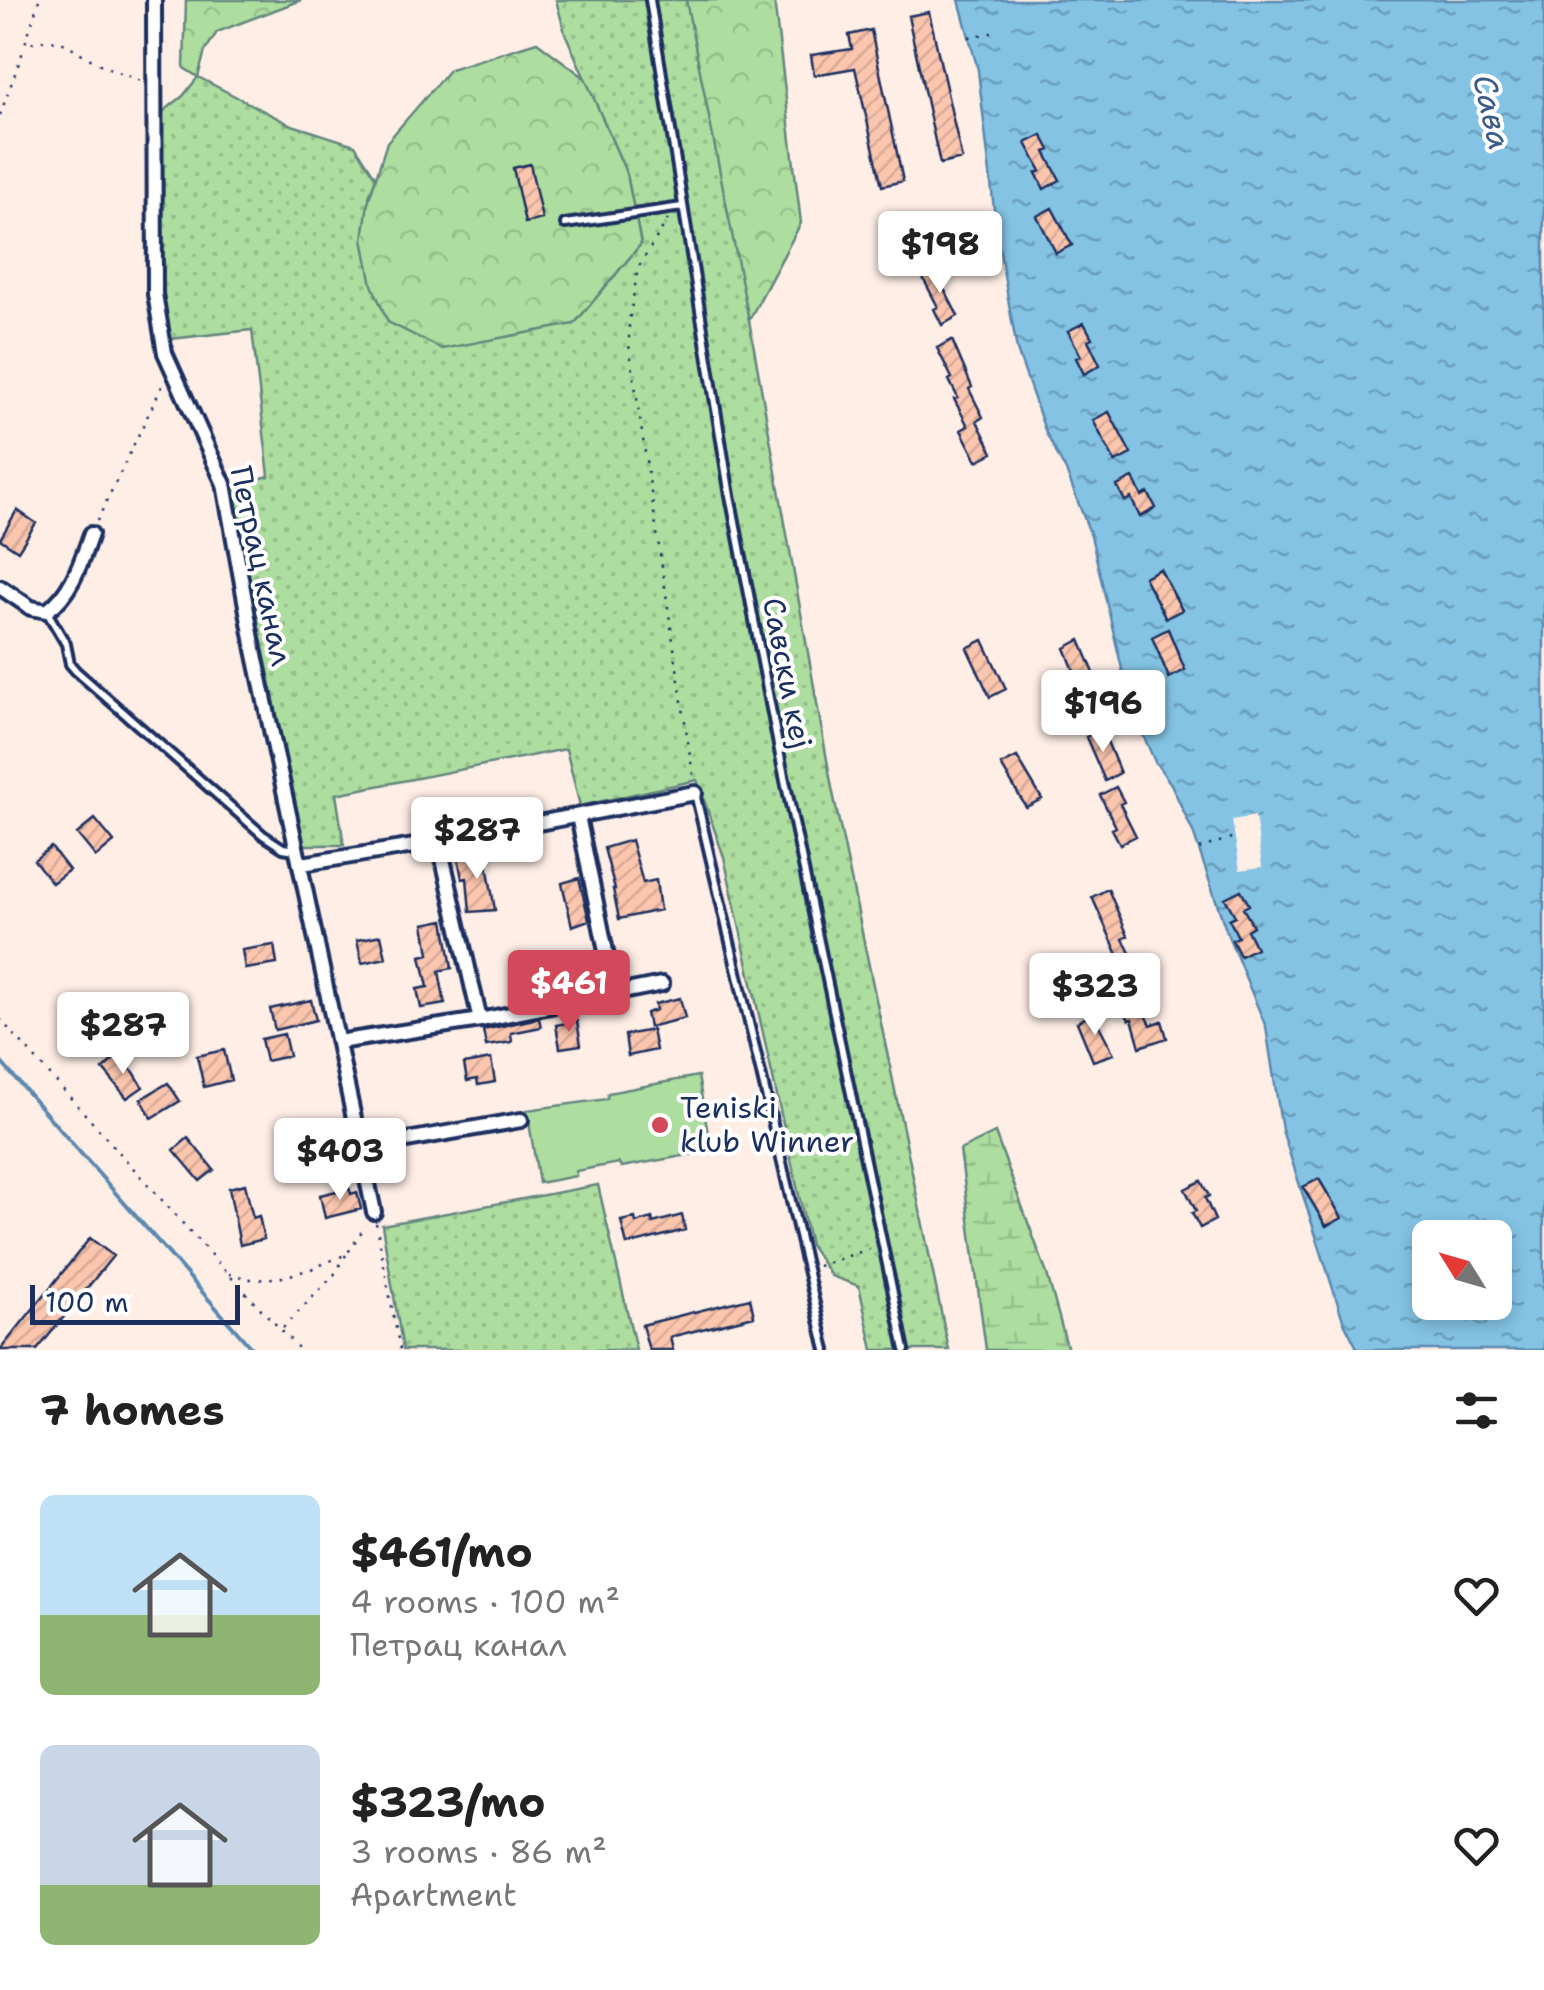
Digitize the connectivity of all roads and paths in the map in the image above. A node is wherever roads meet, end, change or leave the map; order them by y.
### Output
1 (39, 0) edge
2 (154, 0) edge
3 (650, 0) edge
4 (996, 32) dead end
5 (969, 37) dead end
6 (26, 44) junction
7 (156, 88) junction
8 (0, 116) edge
9 (679, 207) junction
10 (565, 224) dead end
11 (169, 364) junction
12 (91, 534) joint
13 (0, 587) edge
14 (47, 611) junction
15 (696, 793) junction
16 (578, 816) junction
17 (1234, 837) dead end
18 (439, 842) junction
19 (1199, 849) dead end
20 (297, 850) junction
21 (302, 864) junction
22 (662, 984) dead end
23 (615, 994) junction
24 (0, 1019) edge
25 (480, 1020) junction
26 (338, 1042) junction
27 (520, 1120) dead end
28 (361, 1148) junction
29 (374, 1212) junction
30 (883, 1244) junction
31 (347, 1254) junction
32 (805, 1270) junction
33 (228, 1274) junction
34 (282, 1328) junction
35 (300, 1350) edge
36 (400, 1350) edge
37 (826, 1350) edge
38 (905, 1350) edge

1 - 6 path
2 - 7 street, Петрац канал
3 - 9 lane, Савски кеј
4 - 5 path
6 - 7 path
6 - 8 path
7 - 11 street, Петрац канал
9 - 10 lane
9 - 15 path
9 - 30 lane, Савски кеј
11 - 12 path
11 - 20 street, Петрац канал
12 - 14 street
13 - 14 street
14 - 20 lane
15 - 16 street
15 - 32 lane
16 - 18 street
16 - 23 street
17 - 19 path
18 - 21 street
18 - 25 street
20 - 21 street, Петрац канал
21 - 26 street, Петрац канал
22 - 23 street
23 - 25 street
24 - 33 path
25 - 26 street
26 - 28 street, Петрац канал
27 - 28 street
28 - 29 street, Петрац канал
29 - 31 path
29 - 36 path
30 - 32 path
30 - 38 lane, Савски кеј
31 - 33 path
31 - 34 path
32 - 37 lane
33 - 34 path
34 - 35 path

